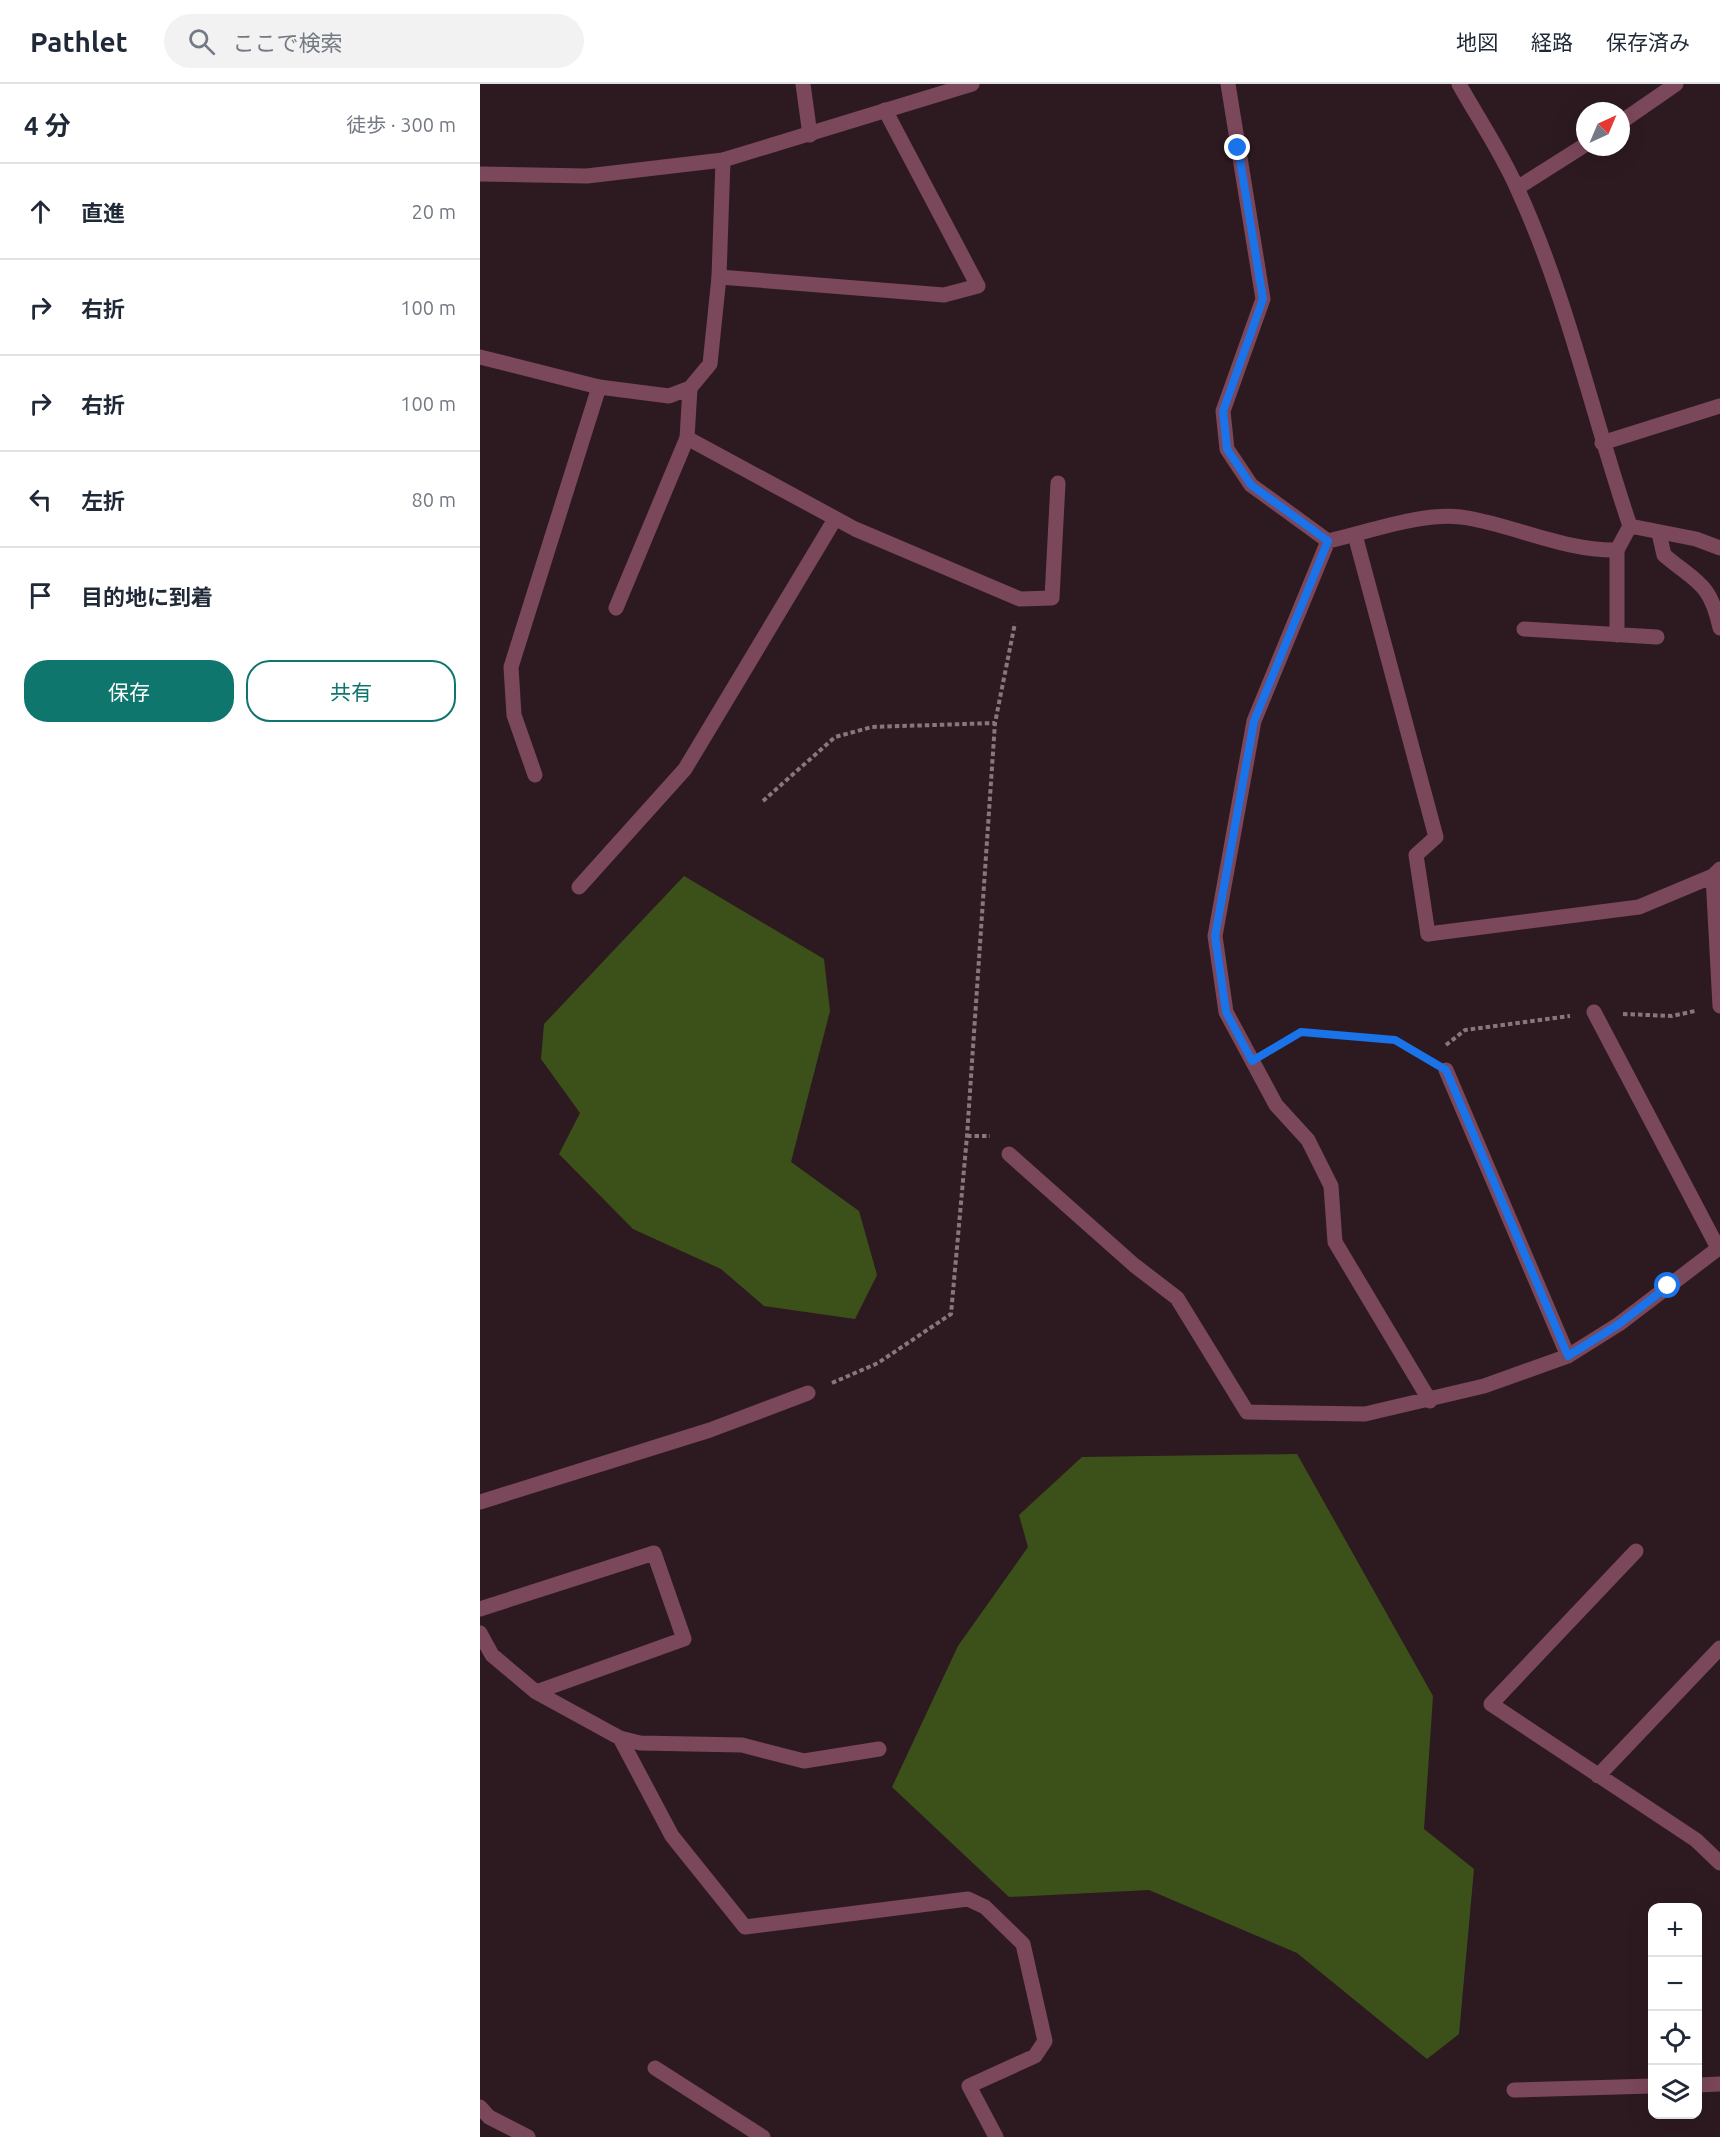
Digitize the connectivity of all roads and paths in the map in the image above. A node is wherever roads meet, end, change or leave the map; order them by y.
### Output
1 (803, 84) edge
2 (972, 84) edge
3 (1228, 84) edge
4 (1459, 84) edge
5 (1676, 84) edge
6 (885, 110) junction
7 (1630, 116) edge
8 (810, 135) junction
9 (1576, 151) edge
10 (723, 160) junction
11 (480, 174) edge
12 (1517, 188) junction
13 (718, 277) junction
14 (480, 357) edge
15 (599, 387) junction
16 (690, 388) junction
17 (1720, 406) edge
18 (687, 438) junction
19 (1602, 443) junction
20 (1058, 483) dead end
21 (835, 519) junction
22 (1630, 526) junction
23 (1659, 533) junction
24 (1354, 535) junction
25 (1328, 541) junction
26 (1720, 548) edge
27 (1617, 550) junction
28 (1020, 599) junction
29 (616, 608) dead end
30 (1720, 628) edge
31 (1524, 629) dead end
32 (1617, 635) junction
33 (1657, 637) dead end
34 (995, 723) junction
35 (535, 775) dead end
36 (763, 801) dead end
37 (1716, 872) edge
38 (579, 887) dead end
39 (1720, 1006) edge
40 (1594, 1012) dead end
41 (1252, 1061) junction
42 (1446, 1070) joint
43 (1009, 1154) dead end
44 (1719, 1248) edge
45 (1568, 1356) junction
46 (808, 1393) joint
47 (1430, 1401) junction
48 (480, 1502) edge
49 (1636, 1551) dead end
50 (480, 1608) edge
51 (480, 1634) edge
52 (1720, 1648) edge
53 (536, 1692) junction
54 (620, 1738) junction
55 (879, 1749) dead end
56 (1598, 1776) junction
57 (1720, 1863) edge
58 (655, 2068) dead end
59 (1720, 2084) edge
60 (1702, 2085) edge
61 (1648, 2086) edge
62 (1514, 2090) dead end
63 (480, 2108) edge
64 (528, 2137) edge
65 (762, 2137) edge
66 (996, 2137) edge

1 - 8 street
2 - 6 street
3 - 25 street
4 - 12 street
5 - 7 street
6 - 8 street
6 - 13 street
8 - 10 street
9 - 12 street
10 - 11 street
10 - 13 street
12 - 19 street
13 - 16 street
14 - 15 street
15 - 16 street
15 - 35 street
16 - 18 street
17 - 19 street
18 - 21 street
18 - 29 street
19 - 22 street
20 - 28 street
21 - 28 street
21 - 38 street
22 - 23 street
22 - 27 street
23 - 26 street
23 - 30 street
24 - 25 street
24 - 27 street
24 - 37 street
25 - 41 street
27 - 32 street
28 - 34 path
31 - 32 street
32 - 33 street
34 - 36 path
34 - 46 path
37 - 39 street
40 - 44 street
41 - 42 path
41 - 47 street
42 - 45 street
43 - 47 street
44 - 45 street
45 - 47 street
46 - 48 street
49 - 56 street
50 - 53 street
51 - 53 street
52 - 56 street
53 - 54 street
54 - 55 street
54 - 66 street
56 - 57 street
58 - 65 street
59 - 60 street
61 - 62 street
63 - 64 street

